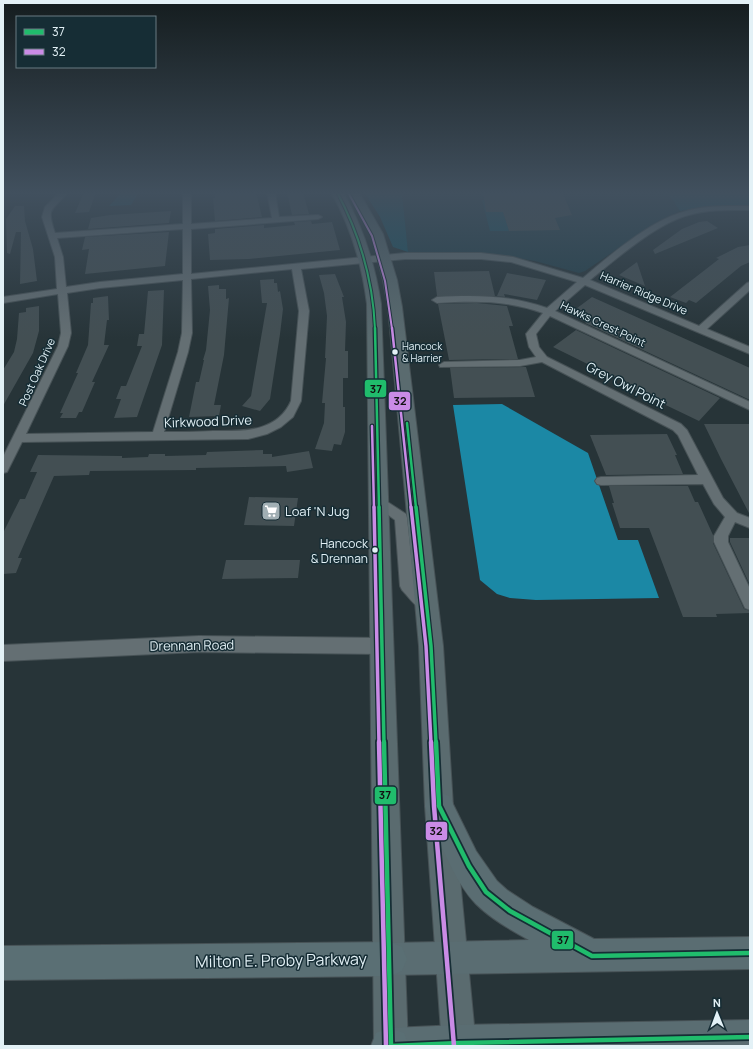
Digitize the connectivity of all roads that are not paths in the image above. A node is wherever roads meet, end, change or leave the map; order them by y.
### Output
1 (54, 241) edge
2 (187, 241) edge
3 (364, 241) edge
4 (376, 241) edge
5 (639, 241) edge
6 (375, 259) junction
7 (296, 266) junction
8 (186, 276) junction
9 (584, 280) junction
10 (750, 285) edge
11 (61, 290) junction
12 (740, 295) junction
13 (750, 299) edge
14 (3, 300) edge
15 (438, 300) dead end
16 (549, 312) junction
17 (700, 330) junction
18 (750, 351) edge
19 (544, 358) junction
20 (444, 365) dead end
21 (750, 406) edge
22 (280, 422) junction
23 (290, 431) dead end
24 (157, 437) junction
25 (19, 438) junction
26 (3, 469) edge
27 (707, 479) junction
28 (601, 481) dead end
29 (379, 502) junction
30 (732, 516) junction
31 (750, 523) edge
32 (750, 604) edge
33 (426, 606) junction
34 (381, 646) junction
35 (3, 653) edge
36 (439, 806) junction
37 (750, 953) edge
38 (592, 956) junction
39 (452, 958) junction
40 (390, 959) junction
41 (3, 963) edge
42 (750, 1037) edge
43 (459, 1044) edge
44 (390, 1046) edge

1 - 11 street, Post Oak Drive
2 - 8 street
3 - 6 main road
4 - 6 main road
5 - 9 street, Grey Owl Point
6 - 7 street, Harrier Ridge Drive
6 - 9 street, Harrier Ridge Drive
6 - 29 main road
6 - 33 main road
7 - 8 street, Harrier Ridge Drive
7 - 22 street, Kirkwood Drive
8 - 11 street, Harrier Ridge Drive
8 - 24 street
9 - 16 street, Grey Owl Point
9 - 17 street, Harrier Ridge Drive
10 - 12 street
11 - 14 street, Harrier Ridge Drive
11 - 25 street, Post Oak Drive
12 - 13 street
12 - 17 street
15 - 16 street, Hawks Crest Point
16 - 19 street, Grey Owl Point
16 - 21 street, Hawks Crest Point
17 - 18 street, Harrier Ridge Drive
19 - 20 street
19 - 27 street, Grey Owl Point
22 - 23 street
22 - 24 street, Kirkwood Drive
24 - 25 street, Kirkwood Drive
25 - 26 street, Post Oak Drive
27 - 28 street
27 - 30 street, Grey Owl Point
29 - 33 street
29 - 34 main road
30 - 31 street, Grey Owl Point
30 - 32 street
33 - 36 main road
34 - 35 street, Drennan Road
34 - 40 main road
36 - 38 highway
36 - 39 main road
37 - 38 highway, Milton E. Proby Parkway
38 - 39 highway, Milton E. Proby Parkway
39 - 40 highway, Milton E. Proby Parkway
39 - 43 main road
40 - 41 highway, Milton E. Proby Parkway
40 - 44 main road
42 - 43 highway
43 - 44 highway

